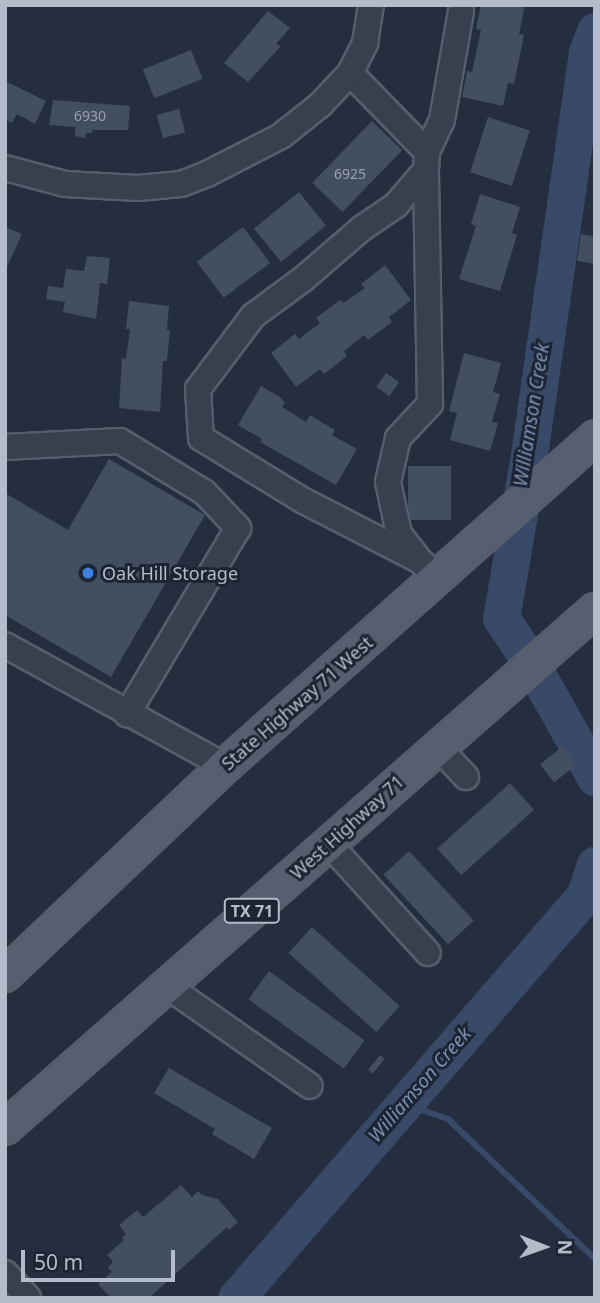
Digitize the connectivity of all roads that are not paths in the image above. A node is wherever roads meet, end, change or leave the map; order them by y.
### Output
1 (371, 5) edge
2 (461, 11) dead end
3 (350, 73) junction
4 (427, 161) junction
5 (5, 168) edge
6 (587, 444) edge
7 (5, 447) edge
8 (428, 569) junction
9 (590, 615) edge
10 (5, 645) edge
11 (127, 714) junction
12 (438, 747) junction
13 (225, 766) junction
14 (466, 777) dead end
15 (328, 844) junction
16 (428, 953) dead end
17 (5, 975) edge
18 (167, 986) junction
19 (310, 1086) dead end
20 (5, 1128) edge
21 (5, 1273) edge
22 (28, 1298) edge

1 - 3 street
2 - 4 street
3 - 4 street
3 - 5 street
4 - 8 street
4 - 8 street
6 - 8 main road, State Highway 71 West
7 - 11 street
8 - 13 main road, State Highway 71 West
9 - 12 main road, West Highway 71 / TX 71
10 - 11 street
11 - 13 street
12 - 14 street
12 - 15 main road, West Highway 71 / TX 71
13 - 17 main road, State Highway 71 West
15 - 16 street
15 - 18 main road, West Highway 71 / TX 71
18 - 19 street
18 - 20 main road, West Highway 71 / TX 71
21 - 22 street

